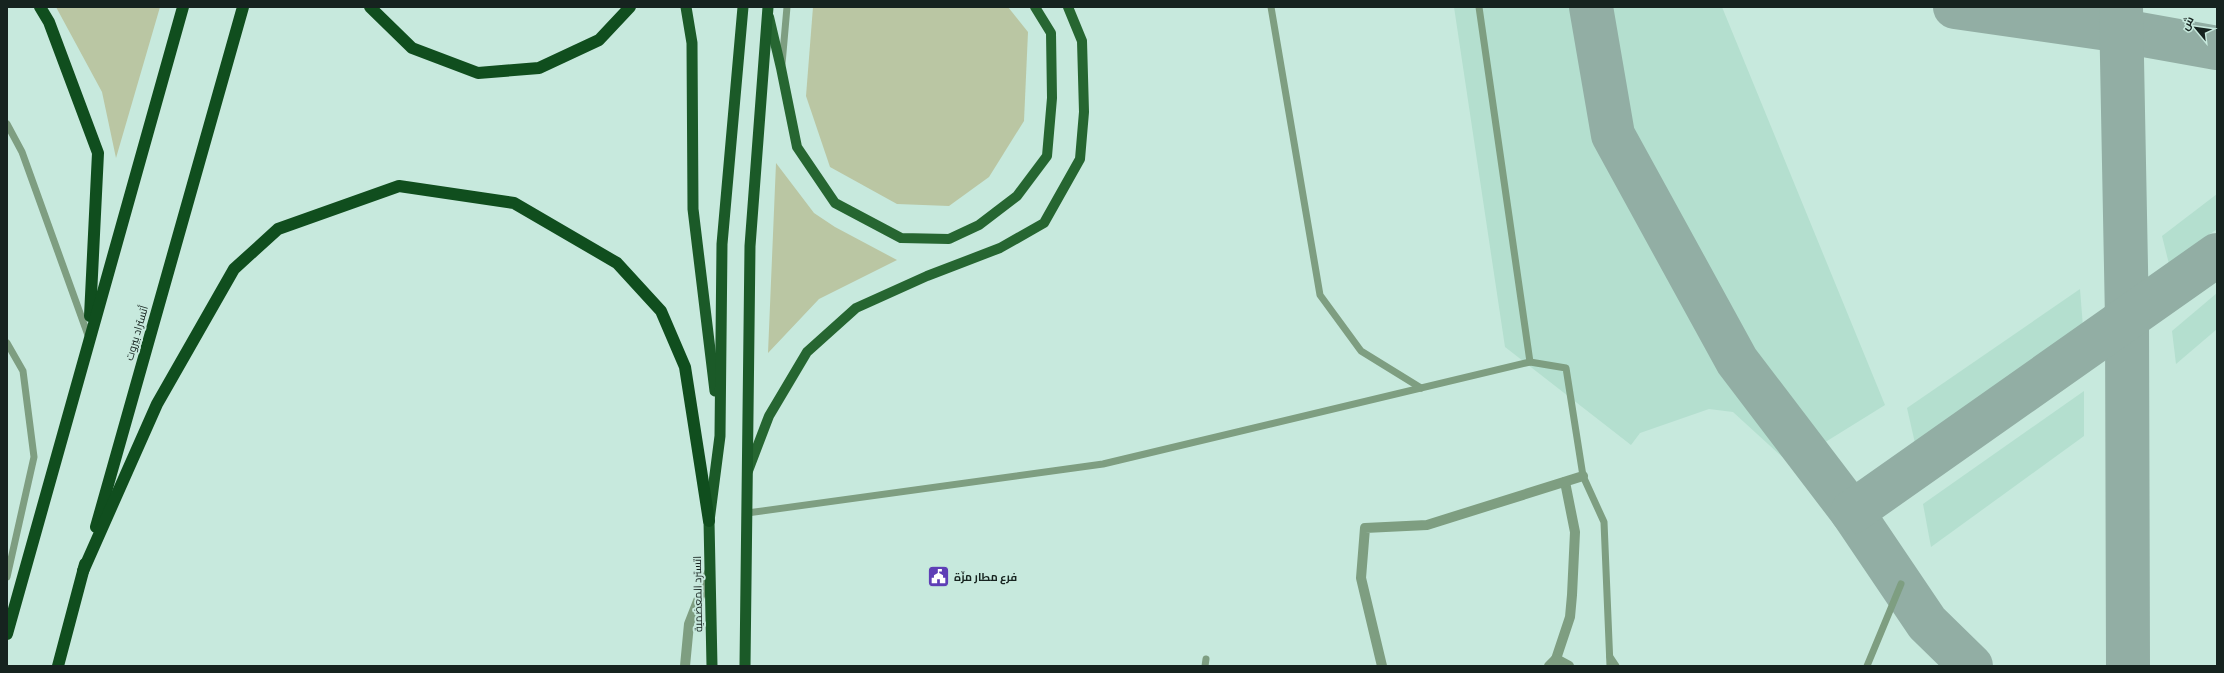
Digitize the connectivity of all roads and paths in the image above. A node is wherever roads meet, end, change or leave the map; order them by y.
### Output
1 (40, 7) edge
2 (183, 7) edge
3 (243, 7) edge
4 (370, 7) edge
5 (630, 7) edge
6 (686, 7) edge
7 (743, 7) edge
8 (787, 7) edge
9 (1035, 7) edge
10 (1068, 7) edge
11 (1272, 7) edge
12 (1479, 7) edge
13 (767, 9) edge
14 (782, 68) junction
15 (7, 124) edge
16 (89, 338) junction
17 (7, 343) edge
18 (1530, 362) junction
19 (1422, 388) junction
20 (720, 436) junction
21 (748, 473) junction
22 (1583, 476) junction
23 (1565, 482) junction
24 (747, 513) junction
25 (710, 521) junction
26 (710, 568) junction
27 (83, 571) junction
28 (7, 577) edge
29 (1901, 584) dead end
30 (7, 634) edge
31 (1610, 657) junction
32 (1553, 662) edge
33 (58, 666) edge
34 (685, 666) edge
35 (712, 666) edge
36 (745, 666) edge
37 (1382, 666) edge
38 (1569, 666) edge
39 (1610, 666) edge
40 (1616, 666) edge
41 (1867, 666) edge

1 - 16 highway
2 - 16 highway
3 - 27 highway, أتستراد بيروت
4 - 5 highway
6 - 20 highway
7 - 20 highway
8 - 14 lane
9 - 14 main road
10 - 21 main road
11 - 19 lane
12 - 18 lane
13 - 14 main road
13 - 21 highway
15 - 16 lane
16 - 30 highway
17 - 28 lane
18 - 19 lane
18 - 22 lane
19 - 24 lane
20 - 25 highway, اتسترد المعضمية
21 - 24 highway
22 - 23 street
22 - 31 lane
23 - 32 street
23 - 37 street
24 - 36 highway
25 - 26 highway, اتسترد المعضمية
25 - 27 highway
26 - 34 street
26 - 35 highway, اتسترد المعضمية
27 - 33 highway, أتستراد بيروت
29 - 41 lane
31 - 39 lane
31 - 40 lane
32 - 38 street

